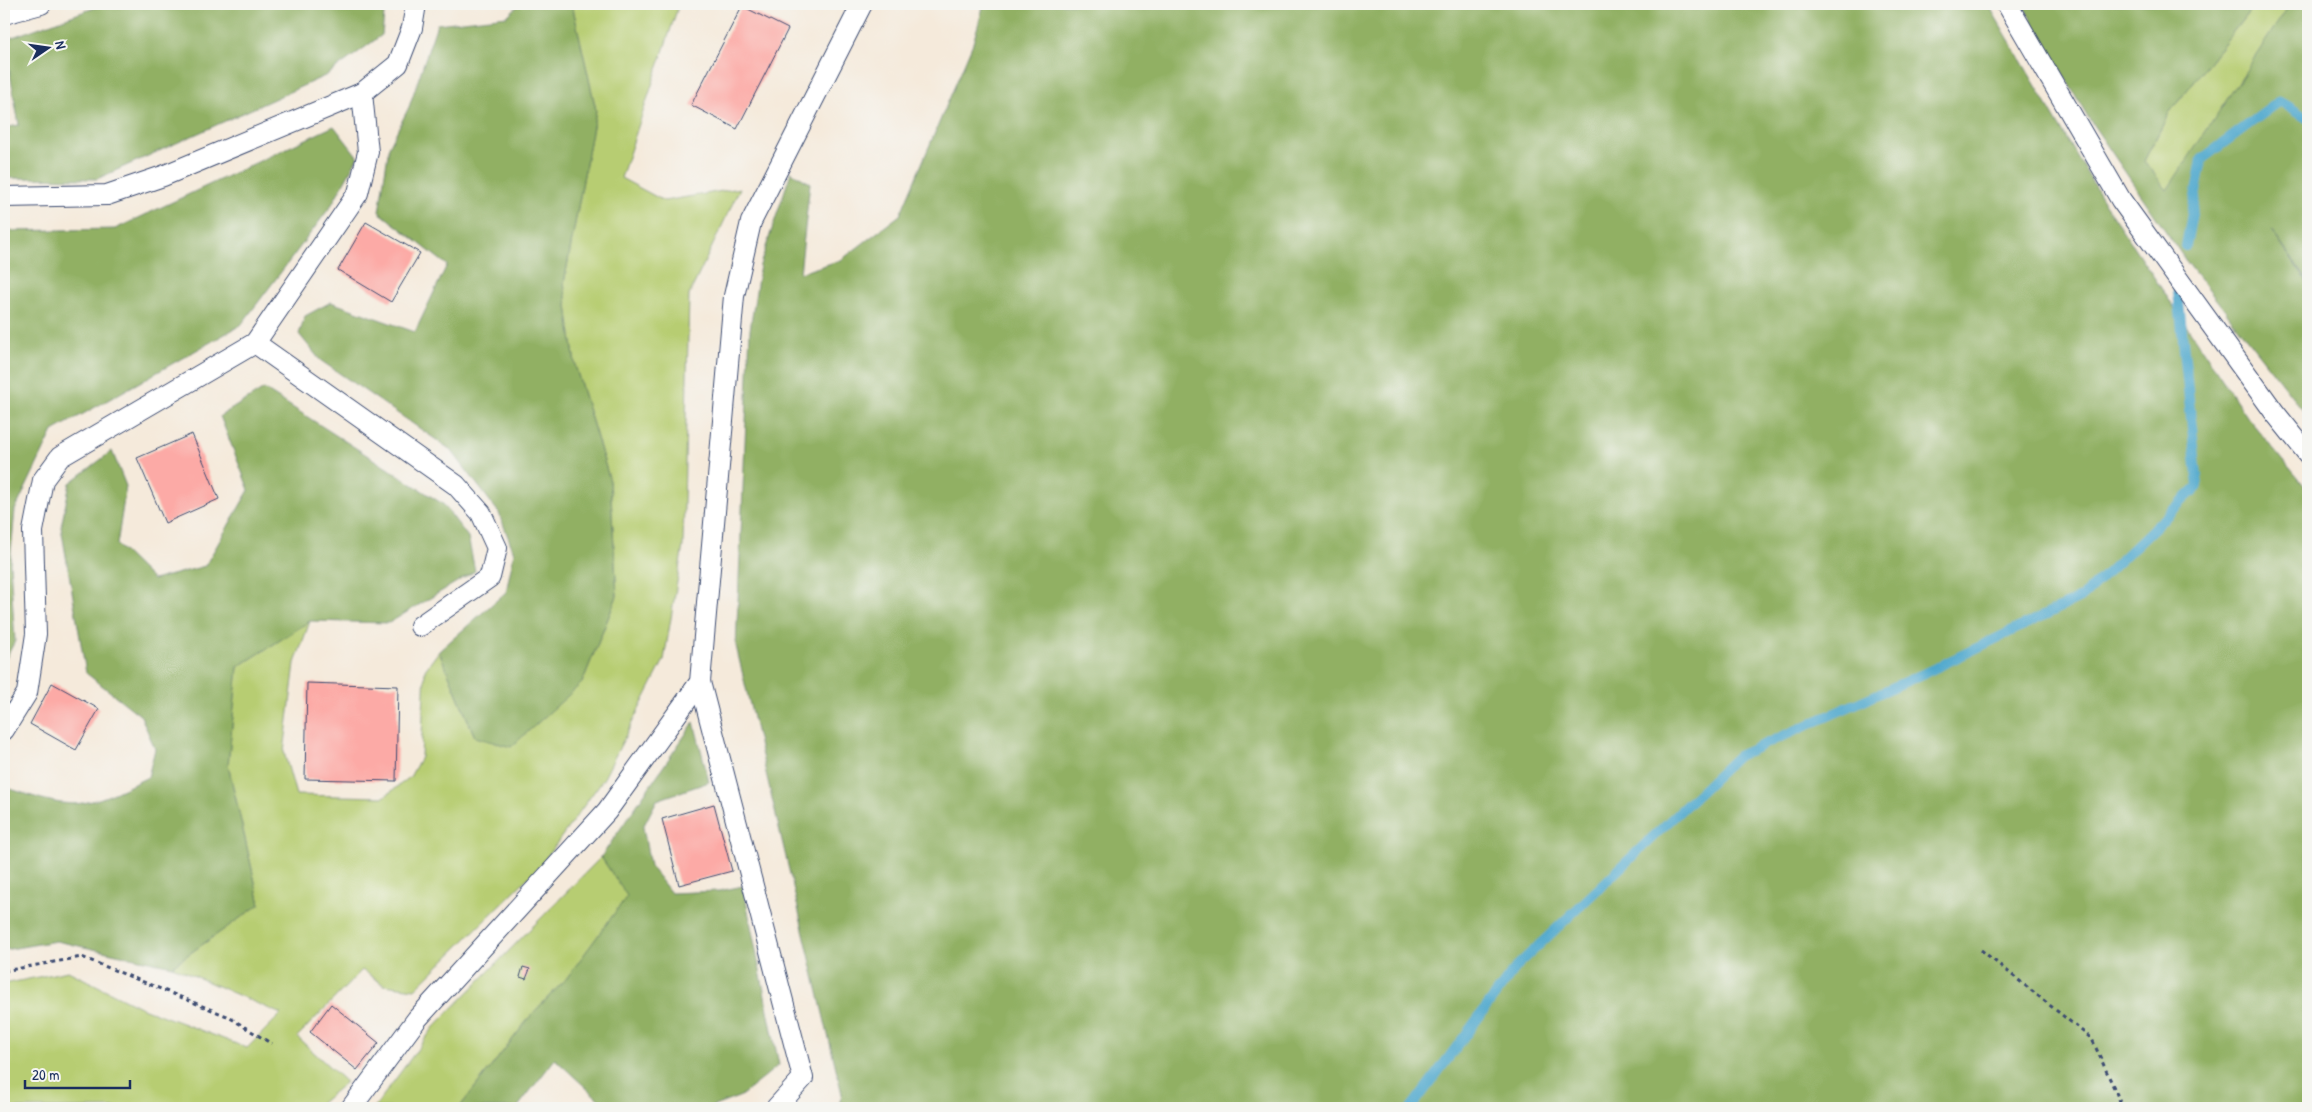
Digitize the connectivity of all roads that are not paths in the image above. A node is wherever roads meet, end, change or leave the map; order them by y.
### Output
1 (42, 4) edge
2 (416, 4) edge
3 (862, 4) edge
4 (2007, 4) edge
5 (4, 14) edge
6 (362, 93) junction
7 (4, 197) edge
8 (255, 343) junction
9 (2308, 454) edge
10 (420, 626) dead end
11 (700, 682) junction
12 (4, 730) edge
13 (351, 1108) edge
14 (776, 1108) edge

1 - 5 lane
2 - 6 lane
3 - 11 lane
4 - 9 lane
6 - 7 lane
6 - 8 lane
8 - 10 lane
8 - 12 lane
11 - 13 lane
11 - 14 lane

